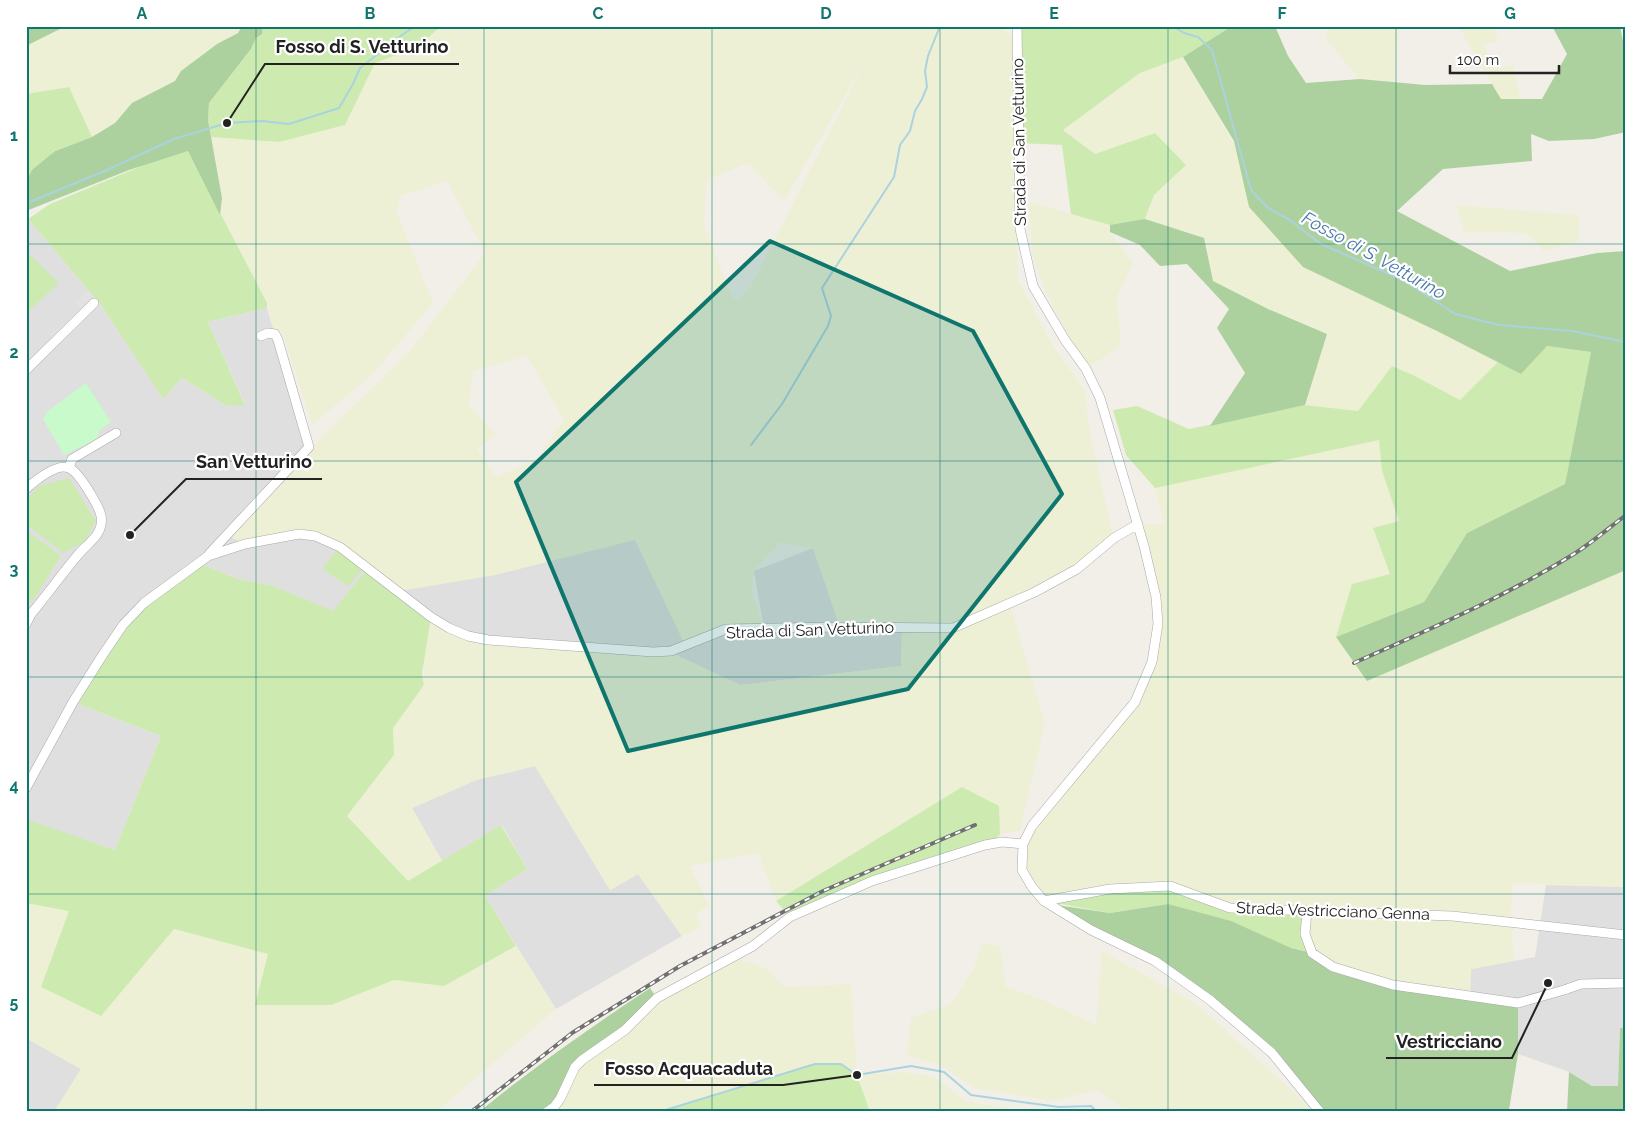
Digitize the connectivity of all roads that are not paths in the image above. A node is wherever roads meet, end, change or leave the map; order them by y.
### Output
1 (1017, 26) edge
2 (94, 303) dead end
3 (261, 336) dead end
4 (26, 370) edge
5 (116, 433) dead end
6 (69, 468) junction
7 (26, 490) edge
8 (1138, 524) junction
9 (208, 556) junction
10 (26, 624) edge
11 (26, 788) edge
12 (1023, 844) junction
13 (1044, 901) junction
14 (1307, 911) junction
15 (1626, 935) edge
16 (1626, 983) edge
17 (547, 1112) edge
18 (1320, 1112) edge

1 - 8 street, Strada di San Vetturino
2 - 4 street
3 - 9 street
5 - 6 street
6 - 7 street
6 - 10 street
8 - 9 street, Strada di San Vetturino
8 - 12 street
9 - 11 street, Strada di San Vetturino
12 - 13 street
12 - 17 street
13 - 14 street, Strada Vestricciano Genna
13 - 18 street
14 - 15 street, Strada Vestricciano Genna
14 - 16 street

